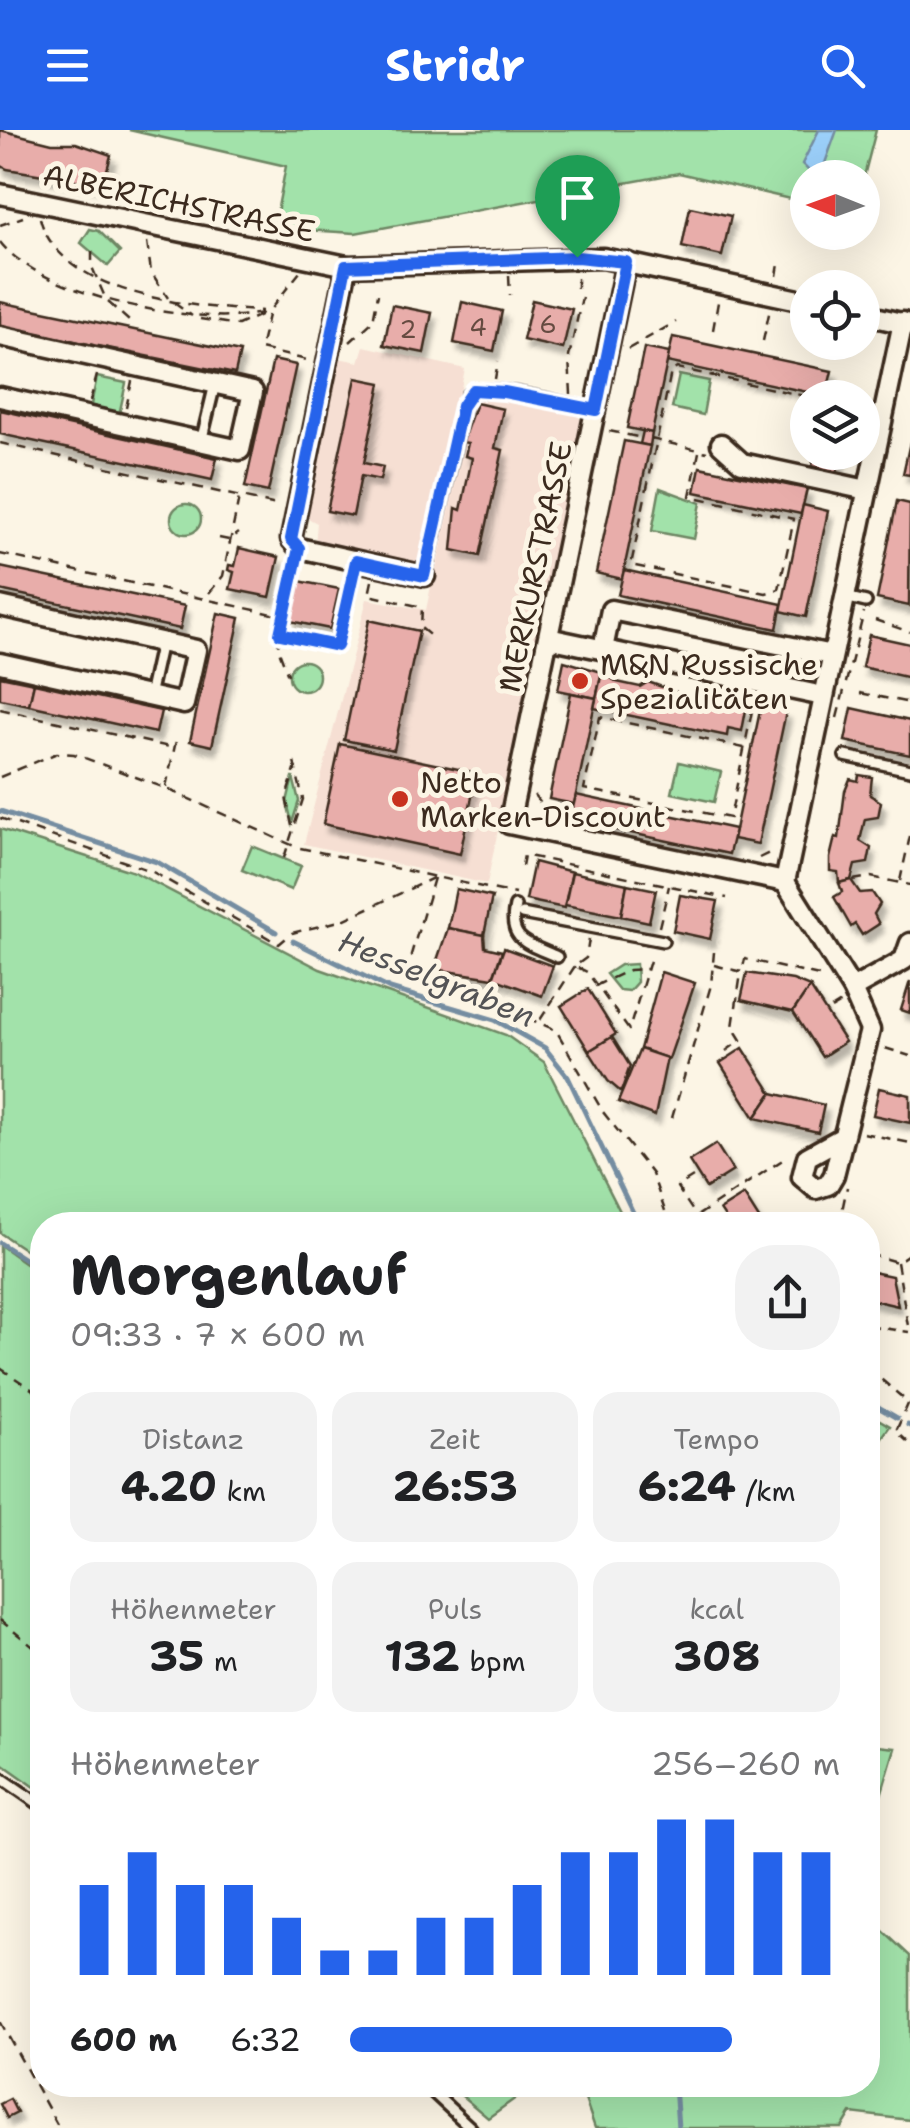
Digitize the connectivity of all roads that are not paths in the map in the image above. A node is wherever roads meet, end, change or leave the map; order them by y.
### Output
1 (0, 194) edge
2 (626, 262) junction
3 (346, 266) junction
4 (790, 298) edge
5 (880, 318) edge
6 (907, 323) edge
7 (0, 336) edge
8 (215, 384) junction
9 (0, 397) edge
10 (594, 419) junction
11 (201, 442) junction
12 (721, 444) dead end
13 (867, 490) junction
14 (424, 576) joint
15 (845, 597) junction
16 (866, 602) road end
17 (0, 606) edge
18 (548, 638) junction
19 (161, 642) junction
20 (603, 649) junction
21 (832, 655) junction
22 (0, 663) edge
23 (149, 696) junction
24 (823, 696) junction
25 (845, 756) dead end
26 (910, 770) edge
27 (784, 882) junction
28 (514, 906) dead end
29 (522, 914) dead end
30 (659, 941) road end
31 (908, 955) edge
32 (556, 957) road end
33 (852, 989) junction
34 (852, 1134) road end
35 (0, 1777) edge
36 (30, 1798) edge
37 (439, 2097) edge
38 (472, 2128) edge

1 - 3 street, ALBERICHSTRASSE
2 - 3 street, ALBERICHSTRASSE
2 - 4 street, ALBERICHSTRASSE
2 - 10 street, MERKURSTRASSE
3 - 14 street
5 - 6 street
6 - 13 street
7 - 8 street
8 - 11 lane
8 - 11 street
9 - 11 street
10 - 14 lane
10 - 18 street, MERKURSTRASSE
12 - 13 street
13 - 15 street
15 - 16 lane
15 - 21 street
17 - 19 street
18 - 20 street
18 - 27 street, MERKURSTRASSE
19 - 23 lane
19 - 23 street
20 - 21 street
20 - 24 street
21 - 24 street
22 - 23 street
24 - 27 street
25 - 26 lane
27 - 33 street
28 - 32 lane
29 - 30 lane
31 - 33 street
33 - 34 street
35 - 36 lane
37 - 38 lane

